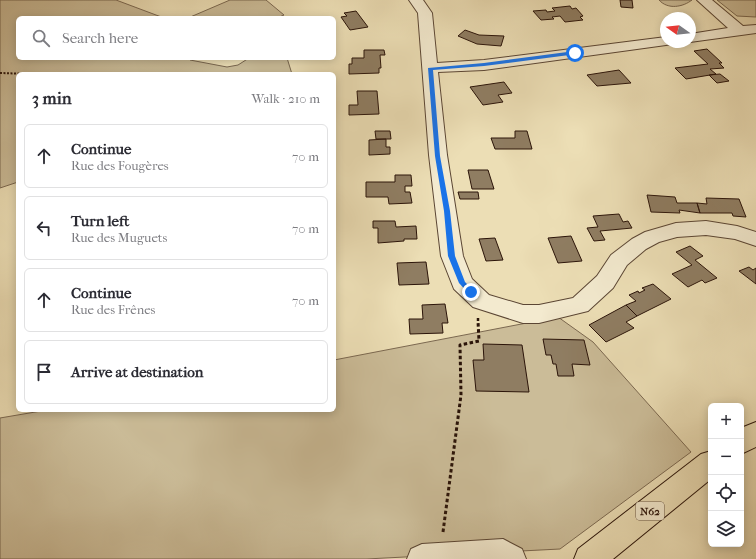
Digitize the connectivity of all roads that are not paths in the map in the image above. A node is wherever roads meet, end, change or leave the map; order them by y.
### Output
1 (416, 0) edge
2 (704, 0) edge
3 (756, 29) edge
4 (740, 31) junction
5 (696, 37) edge
6 (660, 42) edge
7 (431, 68) junction
8 (756, 239) edge
9 (756, 433) edge
10 (744, 440) edge
11 (708, 464) edge
12 (431, 558) edge
13 (511, 559) edge
14 (589, 559) edge

1 - 7 street
2 - 4 street
3 - 4 street
4 - 5 street
6 - 7 street
7 - 8 street
9 - 10 main road
11 - 14 main road, N62
12 - 13 street

